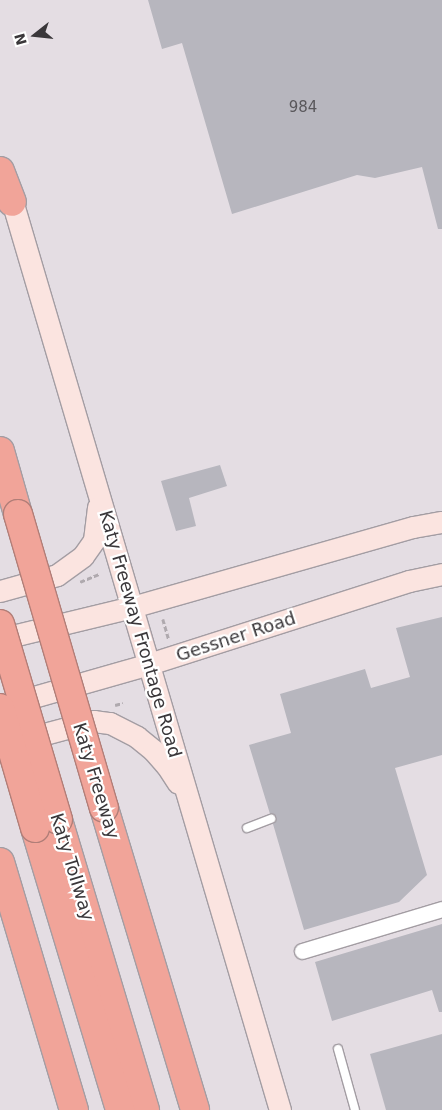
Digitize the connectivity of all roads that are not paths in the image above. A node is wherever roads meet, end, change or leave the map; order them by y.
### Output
1 (0, 158) edge
2 (0, 171) edge
3 (12, 202) junction
4 (0, 450) edge
5 (100, 498) junction
6 (442, 522) edge
7 (442, 574) edge
8 (0, 591) edge
9 (132, 607) junction
10 (0, 624) edge
11 (0, 639) edge
12 (149, 664) junction
13 (0, 708) edge
14 (0, 746) edge
15 (189, 800) junction
16 (271, 819) dead end
17 (47, 824) junction
18 (247, 828) dead end
19 (0, 862) edge
20 (442, 909) edge
21 (302, 951) dead end
22 (153, 964) junction
23 (44, 1008) junction
24 (338, 1049) dead end
25 (65, 1110) edge
26 (74, 1110) edge
27 (120, 1110) edge
28 (146, 1110) edge
29 (195, 1110) edge
30 (214, 1110) edge
31 (280, 1110) edge
32 (355, 1110) edge

1 - 3 main road, Katy Freeway Frontage Road
2 - 3 highway
3 - 5 main road, Katy Freeway Frontage Road
4 - 22 highway, Katy Freeway, bridge
5 - 8 main road
5 - 9 main road, Katy Freeway Frontage Road
6 - 9 main road
7 - 12 main road, Gessner Road
9 - 11 main road
9 - 12 main road, Katy Freeway Frontage Road
10 - 17 highway, Katy Tollway, bridge
12 - 13 main road, Gessner Road
12 - 15 main road, Katy Freeway Frontage Road
13 - 17 highway, Katy Tollway, bridge
14 - 15 main road
15 - 31 main road, Katy Freeway Frontage Road
16 - 18 lane
17 - 27 highway, Katy Tollway
17 - 28 highway, Katy Tollway
19 - 23 highway
20 - 21 street
22 - 29 highway, Katy Freeway
22 - 30 highway
23 - 25 highway
23 - 26 highway
24 - 32 lane

